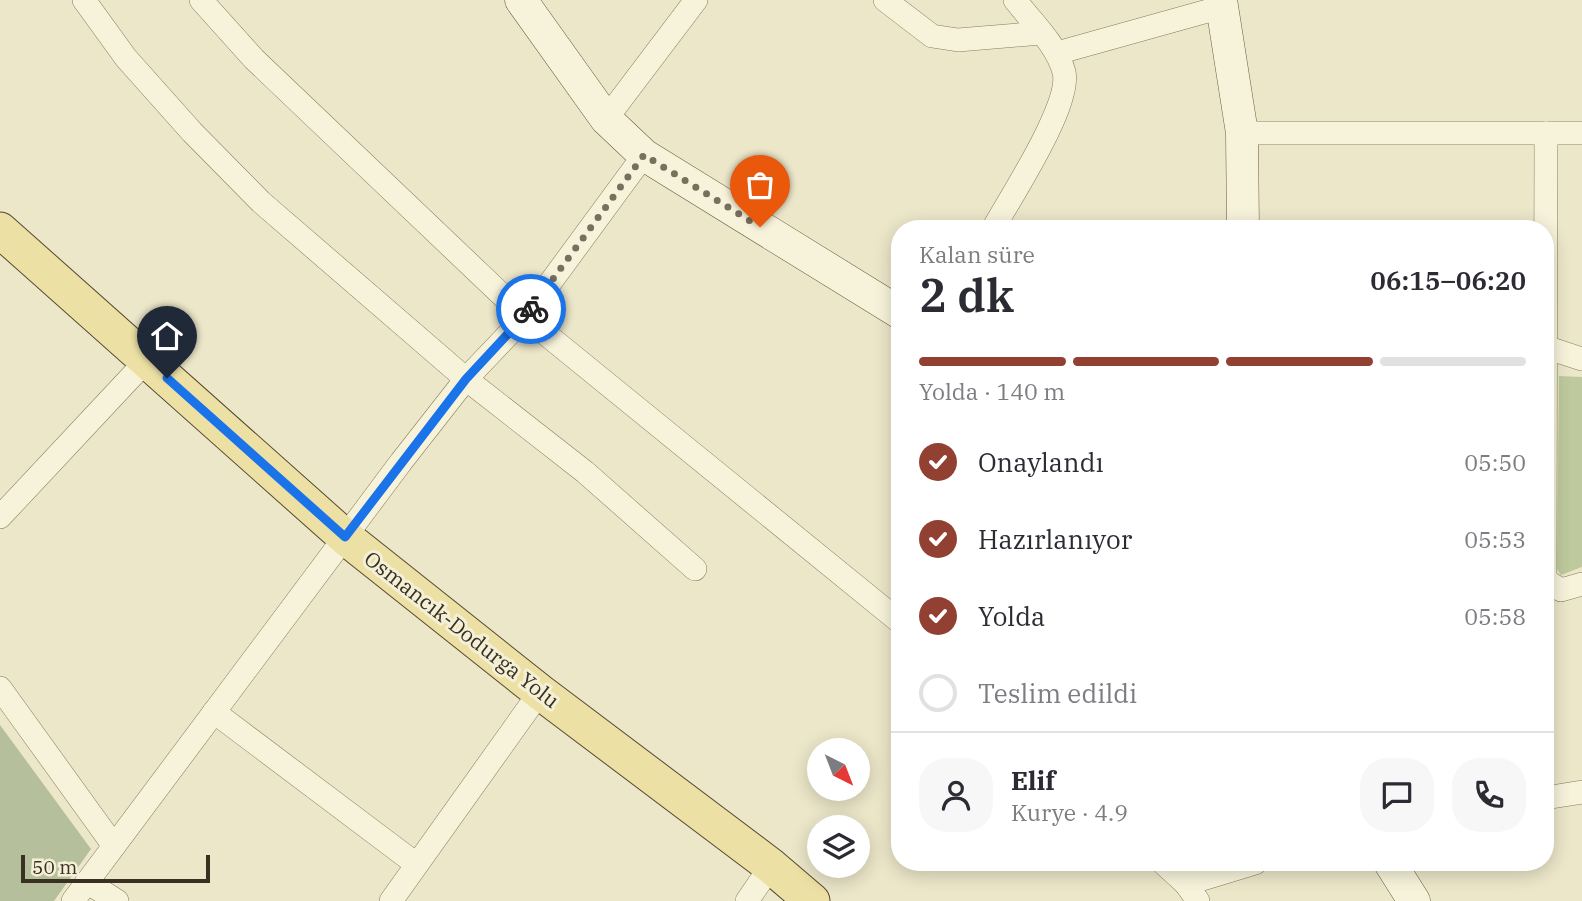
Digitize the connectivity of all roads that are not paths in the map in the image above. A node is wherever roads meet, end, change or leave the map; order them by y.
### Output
1 (84, 0) edge
2 (201, 0) edge
3 (521, 0) edge
4 (696, 0) edge
5 (885, 0) edge
6 (1015, 0) edge
7 (1222, 4) edge
8 (1041, 33) junction
9 (1056, 53) junction
10 (606, 119) junction
11 (1242, 133) junction
12 (1546, 133) junction
13 (1582, 133) edge
14 (644, 155) junction
15 (998, 220) edge
16 (1243, 220) edge
17 (1546, 220) edge
18 (0, 230) edge
19 (891, 307) edge
20 (524, 317) junction
21 (1554, 350) edge
22 (1582, 359) edge
23 (147, 360) junction
24 (466, 379) junction
25 (0, 517) edge
26 (345, 537) junction
27 (695, 569) dead end
28 (1582, 584) edge
29 (1554, 586) edge
30 (891, 615) edge
31 (0, 688) edge
32 (540, 692) junction
33 (214, 712) junction
34 (1582, 792) edge
35 (1554, 797) edge
36 (114, 846) junction
37 (416, 864) junction
38 (771, 866) junction
39 (1171, 871) edge
40 (1238, 871) edge
41 (1395, 871) edge
42 (87, 883) junction
43 (1192, 893) edge
44 (73, 901) edge
45 (117, 901) edge
46 (391, 901) edge
47 (747, 901) edge
48 (812, 901) edge
49 (1414, 901) edge

1 - 24 street
2 - 20 street
3 - 10 street
4 - 10 street
5 - 8 street
6 - 8 street
7 - 9 street
7 - 11 street
8 - 9 street
9 - 15 street
10 - 14 street
11 - 12 street
11 - 16 street
12 - 13 street
12 - 17 street
14 - 19 street
14 - 20 street
18 - 23 main road, Osmancık-Dodurga Yolu
20 - 24 street
20 - 30 street
21 - 22 street
23 - 25 street
23 - 26 main road, Osmancık-Dodurga Yolu
24 - 26 street
24 - 27 street
26 - 32 main road, Osmancık-Dodurga Yolu
26 - 33 street
28 - 29 street
31 - 36 street
32 - 37 street
32 - 38 main road, Osmancık-Dodurga Yolu
33 - 36 street
33 - 37 street
34 - 35 street
36 - 42 street
37 - 46 street
38 - 47 street
38 - 48 main road, Osmancık-Dodurga Yolu
39 - 43 street
40 - 43 street
41 - 49 street
42 - 44 street
42 - 45 street

